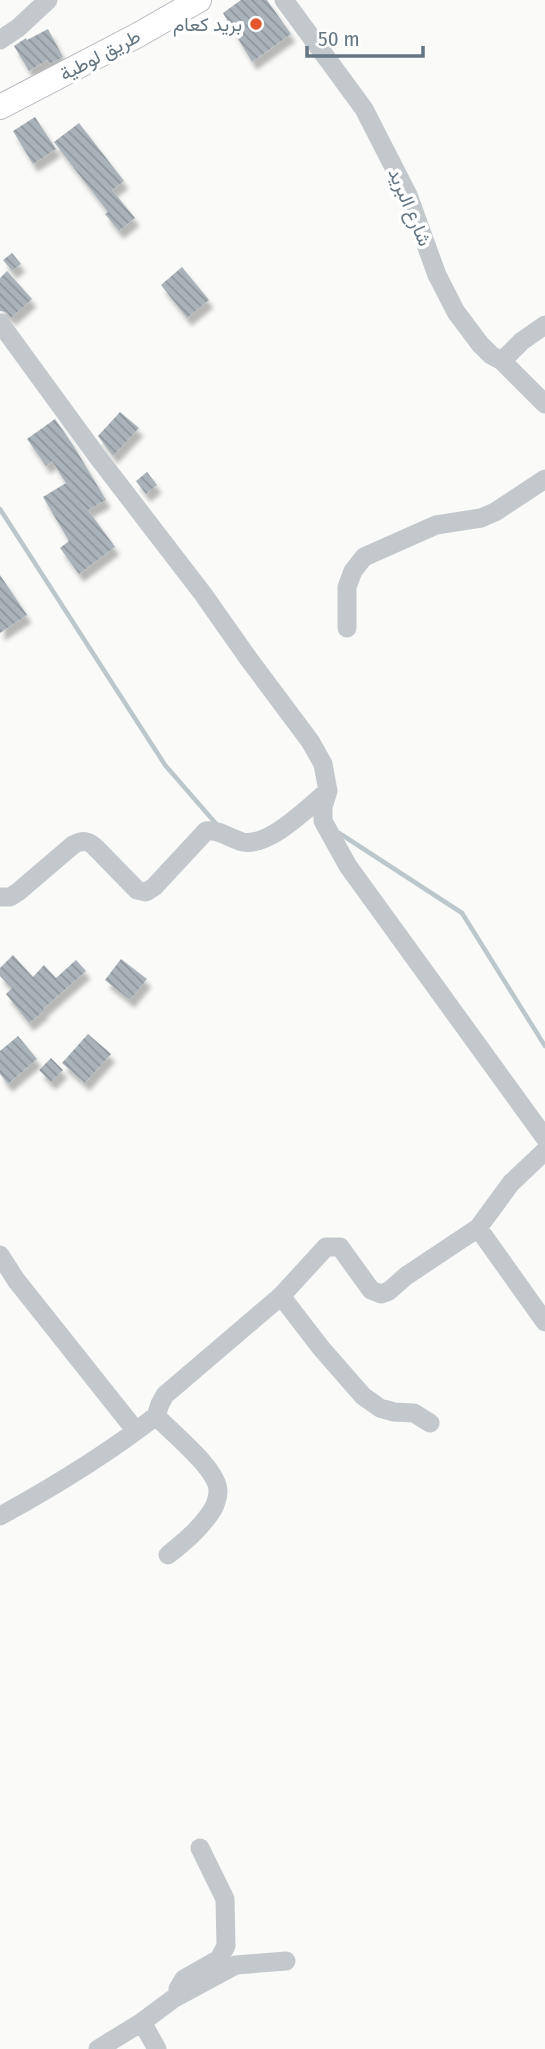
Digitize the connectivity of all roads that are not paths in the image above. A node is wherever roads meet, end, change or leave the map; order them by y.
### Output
1 (48, 0) edge
2 (199, 0) edge
3 (284, 0) edge
4 (0, 40) edge
5 (0, 107) edge
6 (0, 323) edge
7 (545, 325) edge
8 (502, 361) junction
9 (545, 404) edge
10 (545, 479) edge
11 (347, 628) dead end
12 (328, 791) junction
13 (0, 897) edge
14 (545, 1138) edge
15 (545, 1151) edge
16 (478, 1227) junction
17 (0, 1255) edge
18 (281, 1296) junction
19 (545, 1322) edge
20 (156, 1416) junction
21 (430, 1423) dead end
22 (136, 1431) junction
23 (0, 1516) edge
24 (169, 1555) dead end
25 (200, 1848) dead end
26 (286, 1961) dead end
27 (173, 1999) junction
28 (142, 2022) junction
29 (98, 2049) edge
30 (157, 2049) edge

1 - 4 street
2 - 5 main road, طريق لوطية
3 - 8 street, شارع البريد
6 - 12 street
7 - 8 street
8 - 9 street, شارع البريد
10 - 11 street
12 - 13 street
12 - 14 street
15 - 16 street
16 - 18 street
16 - 19 street
17 - 22 street
18 - 20 street
18 - 21 street
20 - 22 street
20 - 24 street
22 - 23 street
25 - 27 street
26 - 27 street
27 - 28 street
28 - 29 street
28 - 30 street

